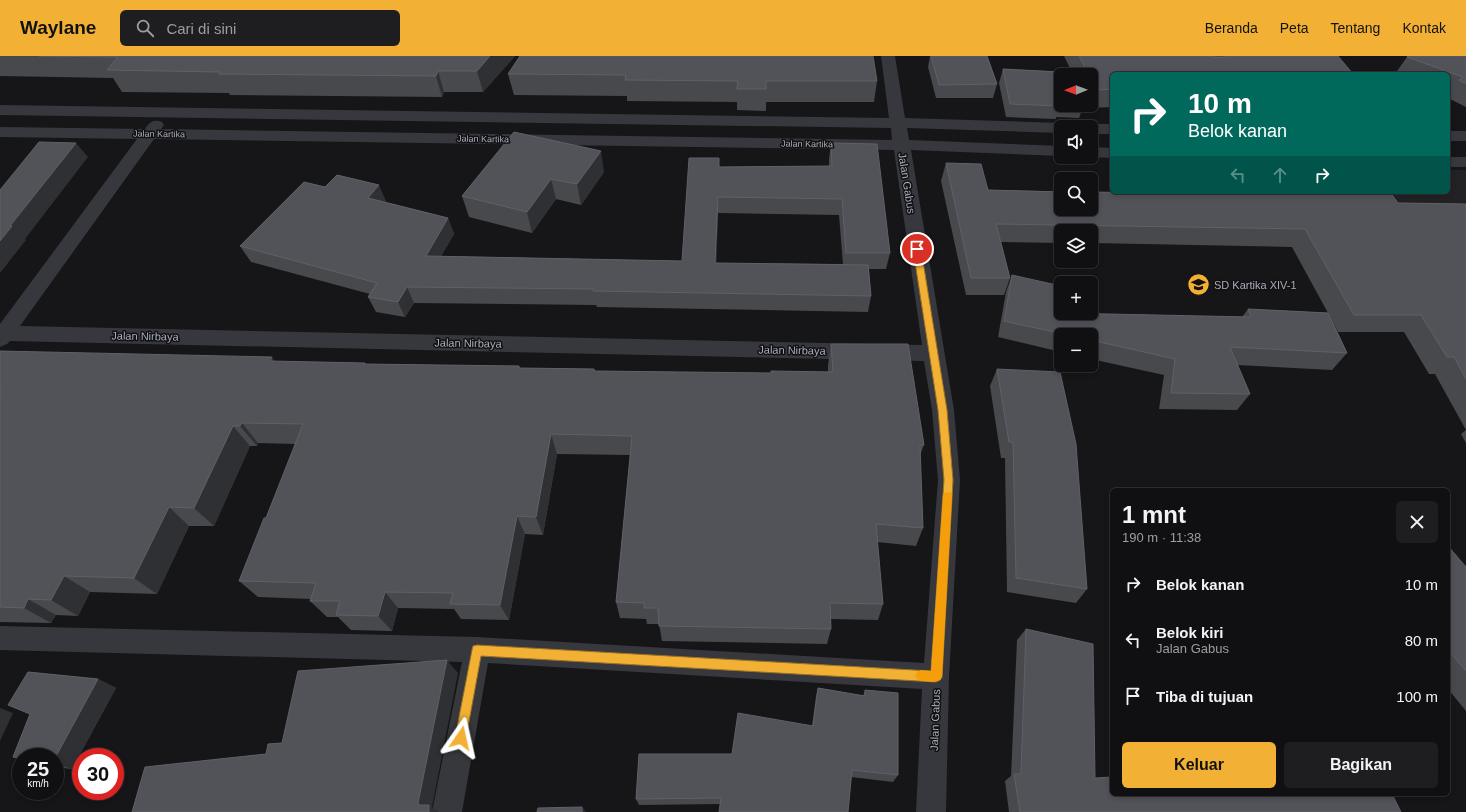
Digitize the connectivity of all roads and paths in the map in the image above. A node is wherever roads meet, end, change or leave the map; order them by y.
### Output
1 (888, 56) edge
2 (0, 110) edge
3 (166, 112) junction
4 (559, 119) junction
5 (898, 123) junction
6 (1054, 128) edge
7 (1098, 129) edge
8 (1110, 129) edge
9 (0, 132) edge
10 (150, 134) junction
11 (1450, 136) edge
12 (1466, 136) edge
13 (550, 140) junction
14 (901, 145) junction
15 (1054, 151) edge
16 (1098, 152) edge
17 (1110, 152) edge
18 (1450, 162) edge
19 (1466, 162) edge
20 (2, 336) edge
21 (933, 353) junction
22 (0, 638) edge
23 (477, 650) junction
24 (936, 677) junction
25 (447, 812) edge
26 (931, 812) edge

1 - 5 street, Jalan Gabus
2 - 3 street, Jalan Kartika
3 - 4 street, Jalan Kartika
3 - 10 street
4 - 5 street, Jalan Kartika
4 - 13 street
5 - 6 street, Jalan Kartika
5 - 14 street, Jalan Gabus
7 - 8 street
9 - 10 street, Jalan Kartika
10 - 13 street, Jalan Kartika
10 - 20 street
11 - 12 street
13 - 14 street, Jalan Kartika
14 - 15 street, Jalan Kartika
14 - 21 street, Jalan Gabus
16 - 17 street
18 - 19 street
20 - 21 street, Jalan Nirbaya
21 - 24 street, Jalan Gabus
22 - 23 street
23 - 24 street
23 - 25 street
24 - 26 street, Jalan Gabus

